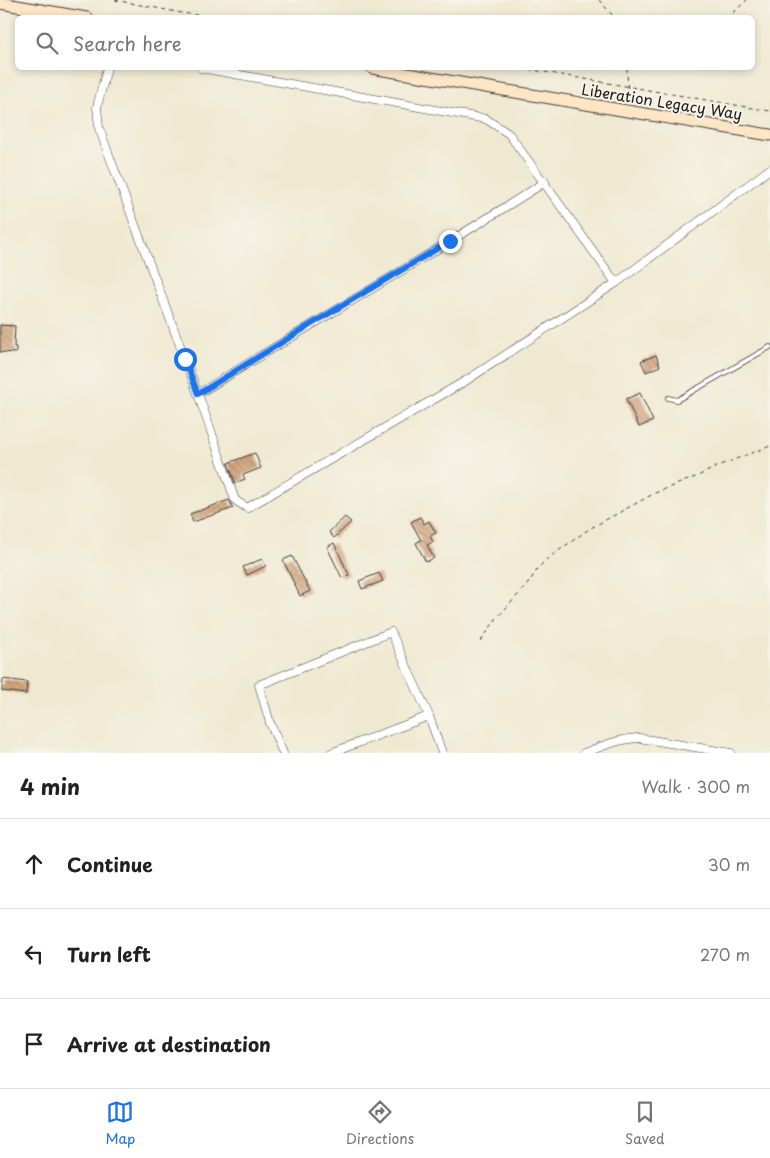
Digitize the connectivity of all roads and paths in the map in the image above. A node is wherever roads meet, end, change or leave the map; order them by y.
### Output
1 (115, 0) edge
2 (599, 0) edge
3 (747, 0) edge
4 (0, 3) edge
5 (70, 15) edge
6 (197, 15) edge
7 (612, 15) edge
8 (730, 15) edge
9 (106, 70) edge
10 (212, 70) edge
11 (384, 70) edge
12 (533, 70) edge
13 (627, 70) edge
14 (627, 86) junction
15 (770, 111) edge
16 (628, 112) junction
17 (770, 134) edge
18 (770, 169) edge
19 (545, 182) junction
20 (616, 283) junction
21 (770, 347) edge
22 (198, 394) junction
23 (668, 398) dead end
24 (770, 446) edge
25 (481, 641) dead end
26 (428, 716) junction
27 (691, 749) edge
28 (283, 753) edge
29 (331, 753) edge
30 (442, 753) edge
31 (584, 753) edge
32 (731, 753) edge

1 - 6 path
2 - 7 path
3 - 8 path
4 - 5 main road
9 - 22 street
10 - 19 street
11 - 16 main road, Liberation Legacy Way
12 - 14 path
13 - 14 path
14 - 15 path
14 - 16 path
16 - 17 main road, Liberation Legacy Way
18 - 20 street
19 - 20 street
19 - 22 street
20 - 22 street
21 - 23 lane
24 - 25 path
26 - 28 street
26 - 29 street
26 - 30 street
27 - 31 street
27 - 32 street

